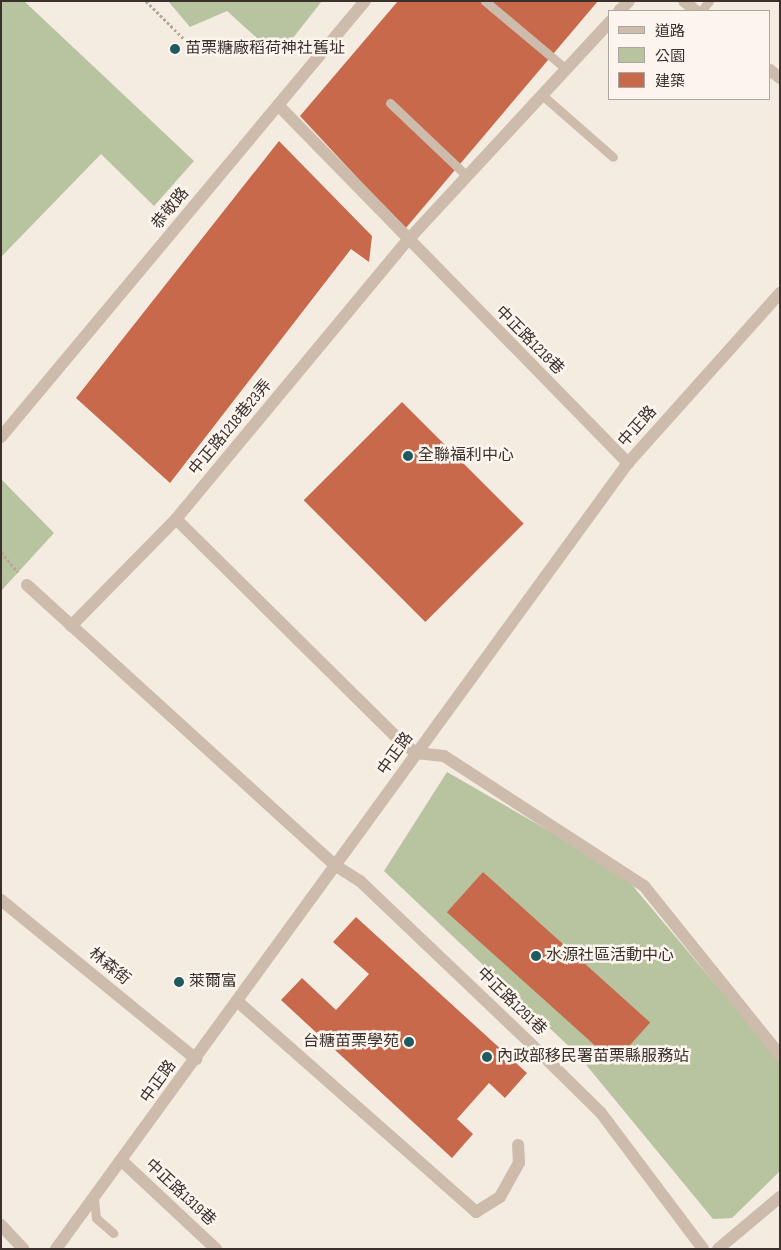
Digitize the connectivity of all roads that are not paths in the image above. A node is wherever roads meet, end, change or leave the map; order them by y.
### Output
1 (365, 1) edge
2 (485, 1) edge
3 (684, 1) edge
4 (710, 1) edge
5 (695, 10) edge
6 (701, 10) edge
7 (608, 24) edge
8 (566, 69) junction
9 (542, 95) junction
10 (390, 103) dead end
11 (278, 105) junction
12 (613, 157) dead end
13 (467, 176) junction
14 (407, 241) junction
15 (780, 293) edge
16 (1, 437) edge
17 (628, 463) junction
18 (176, 519) junction
19 (27, 585) road end
20 (70, 626) junction
21 (416, 753) junction
22 (336, 866) junction
23 (1, 900) edge
24 (237, 1001) junction
25 (780, 1055) edge
26 (196, 1059) junction
27 (518, 1145) dead end
28 (122, 1161) junction
29 (780, 1198) edge
30 (94, 1199) junction
31 (1, 1225) edge
32 (113, 1234) dead end
33 (23, 1249) edge
34 (56, 1249) edge
35 (216, 1249) edge
36 (703, 1249) edge
37 (718, 1249) edge

1 - 11 street, 恭敬路
2 - 8 lane
3 - 5 street
4 - 6 lane
7 - 8 street
8 - 9 street
9 - 12 lane
9 - 13 street
10 - 13 lane
11 - 14 street, 中正路1218巷
11 - 16 street, 恭敬路
13 - 14 street
14 - 17 street, 中正路1218巷
14 - 18 street, 中正路1218巷23弄
15 - 17 street, 中正路
17 - 21 street, 中正路
18 - 20 street, 中正路1218巷23弄
18 - 21 street
19 - 20 street, 中正路1291巷
20 - 22 street, 中正路1291巷
21 - 22 street, 中正路
21 - 25 street
22 - 24 street, 中正路
22 - 36 street, 中正路1291巷
23 - 26 street, 林森街
24 - 26 street, 中正路
24 - 27 street
26 - 28 street, 中正路
28 - 30 street, 中正路
28 - 35 street, 中正路1319巷
29 - 37 street
30 - 32 lane
30 - 34 street, 中正路
31 - 33 street

